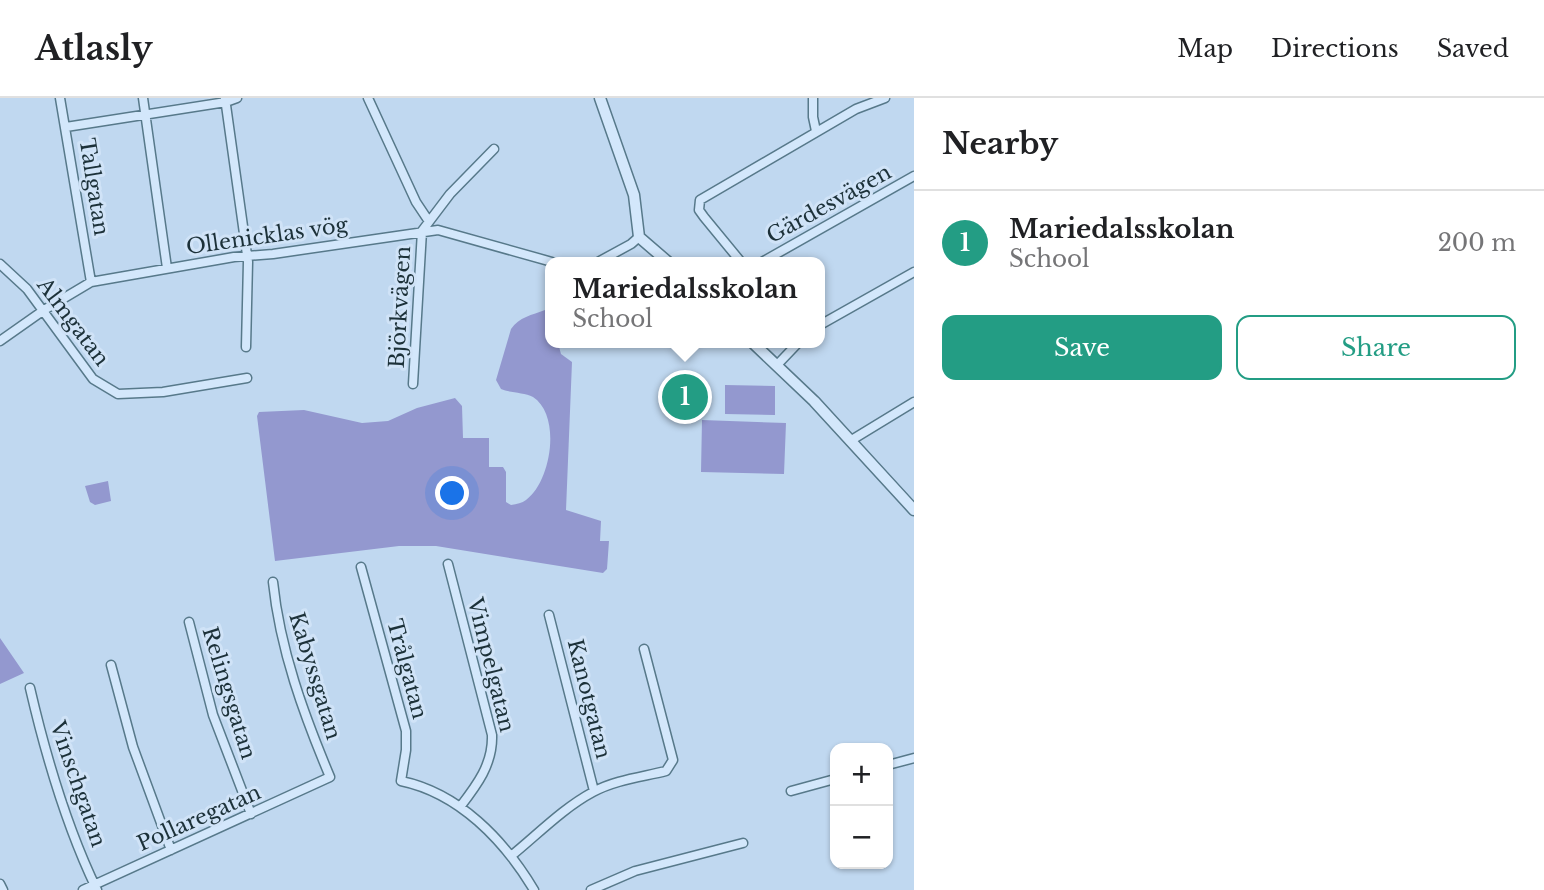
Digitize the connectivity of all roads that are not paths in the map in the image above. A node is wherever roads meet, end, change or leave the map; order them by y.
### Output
1 (60, 98) edge
2 (143, 98) edge
3 (237, 98) edge
4 (368, 98) edge
5 (600, 98) edge
6 (813, 98) edge
7 (885, 98) edge
8 (226, 100) edge
9 (146, 116) junction
10 (66, 127) junction
11 (816, 131) junction
12 (494, 149) dead end
13 (914, 176) edge
14 (428, 220) junction
15 (422, 231) junction
16 (639, 237) junction
17 (245, 256) junction
18 (606, 257) edge
19 (662, 257) edge
20 (737, 257) edge
21 (771, 257) edge
22 (545, 260) edge
23 (0, 264) edge
24 (167, 268) junction
25 (914, 272) edge
26 (91, 282) junction
27 (44, 310) junction
28 (825, 322) edge
29 (0, 341) edge
30 (246, 347) dead end
31 (758, 348) edge
32 (793, 348) edge
33 (777, 365) junction
34 (247, 378) dead end
35 (413, 384) dead end
36 (914, 402) edge
37 (850, 441) junction
38 (914, 510) edge
39 (448, 564) dead end
40 (361, 567) dead end
41 (273, 582) dead end
42 (549, 615) dead end
43 (188, 622) dead end
44 (644, 649) dead end
45 (111, 665) dead end
46 (30, 688) dead end
47 (914, 758) edge
48 (893, 764) edge
49 (330, 778) joint
50 (830, 780) edge
51 (594, 791) junction
52 (791, 791) dead end
53 (460, 807) junction
54 (251, 814) junction
55 (743, 844) dead end
56 (171, 850) junction
57 (511, 856) junction
58 (0, 884) edge
59 (96, 887) edge
60 (3, 890) edge
61 (83, 890) edge
62 (534, 890) edge
63 (591, 890) edge

1 - 10 street, Tallgatan
2 - 9 street
3 - 8 street
4 - 14 street, Björkvägen
5 - 16 street
6 - 11 street
7 - 11 street
8 - 9 street
8 - 17 street
9 - 10 street
9 - 24 street
10 - 26 street, Tallgatan
11 - 20 street
12 - 14 street
13 - 21 street, Gärdesvägen
14 - 15 street
15 - 17 street, Ollenicklas vög
15 - 22 street, Ollenicklas vög
15 - 35 street, Björkvägen
16 - 18 street
16 - 19 street
17 - 24 street, Ollenicklas vög
17 - 30 street
23 - 27 street, Almgatan
24 - 26 street, Ollenicklas vög
25 - 28 street
26 - 27 street, Ollenicklas vög
27 - 29 street, Ollenicklas vög
27 - 34 street, Almgatan
31 - 33 street
32 - 33 street
33 - 37 street
36 - 37 street
37 - 38 street
39 - 53 street, Vimpelgatan
40 - 53 street, Trålgatan
41 - 49 street, Kabyssgatan
42 - 51 street, Kanotgatan
43 - 54 street, Relingsgatan
44 - 51 street
45 - 56 street
46 - 59 street, Vinschgatan
47 - 48 street
49 - 54 street, Pollaregatan
50 - 52 street
51 - 57 street
53 - 57 street
54 - 56 street, Pollaregatan
55 - 63 street
56 - 59 street, Pollaregatan
57 - 62 street
58 - 60 street
59 - 61 street, Pollaregatan

